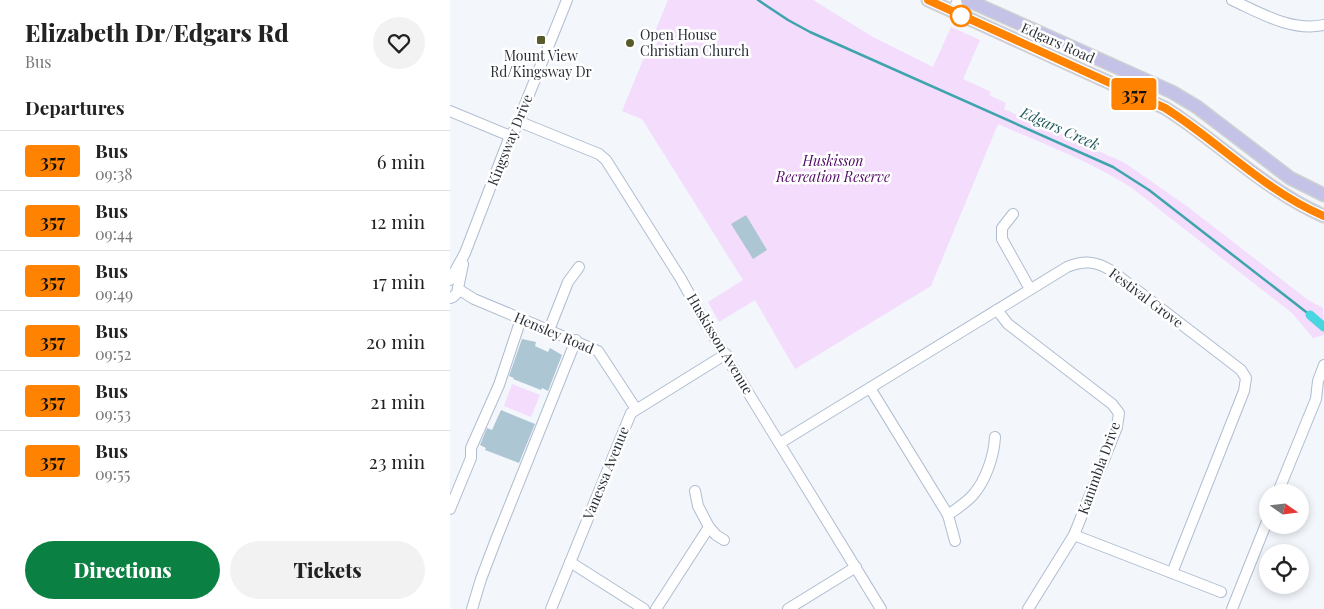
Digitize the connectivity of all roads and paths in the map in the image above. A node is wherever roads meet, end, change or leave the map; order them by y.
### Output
1 (567, 0) edge
2 (928, 0) edge
3 (958, 0) edge
4 (967, 0) edge
5 (1232, 0) edge
6 (952, 12) junction
7 (1324, 25) edge
8 (1151, 83) junction
9 (1144, 98) junction
10 (450, 110) edge
11 (520, 122) junction
12 (510, 136) junction
13 (1323, 192) edge
14 (1013, 214) dead end
15 (1324, 216) edge
16 (579, 267) dead end
17 (1030, 289) junction
18 (453, 292) edge
19 (997, 310) junction
20 (521, 319) junction
21 (549, 330) junction
22 (576, 340) junction
23 (726, 354) junction
24 (1324, 365) edge
25 (870, 388) junction
26 (1324, 390) edge
27 (1316, 398) junction
28 (636, 409) junction
29 (995, 437) dead end
30 (780, 443) junction
31 (1281, 484) edge
32 (695, 491) dead end
33 (450, 509) edge
34 (948, 515) junction
35 (709, 527) junction
36 (1262, 534) edge
37 (1074, 535) junction
38 (724, 540) dead end
39 (955, 541) dead end
40 (570, 562) junction
41 (856, 567) junction
42 (1172, 573) junction
43 (1221, 592) dead end
44 (1032, 608) edge
45 (472, 609) edge
46 (551, 609) edge
47 (644, 609) edge
48 (656, 609) edge
49 (788, 609) edge
50 (881, 609) edge
51 (1232, 609) edge

1 - 11 street, Kingsway Drive
2 - 6 main road, Edgars Road
3 - 6 street
4 - 8 main road, Edgars Road
5 - 7 street
6 - 9 main road, Edgars Road
8 - 9 main road
8 - 13 main road, Edgars Road
9 - 15 main road, Edgars Road
10 - 12 street
11 - 12 street, Kingsway Drive
11 - 23 street, Huskisson Avenue
12 - 18 street, Kingsway Drive
14 - 17 street
16 - 21 street
17 - 19 street, Festival Grove
17 - 42 street, Festival Grove
18 - 20 street, Hensley Road
19 - 25 street, Festival Grove
19 - 37 street, Kanimbla Drive
20 - 21 street, Hensley Road
20 - 33 street
21 - 22 street, Hensley Road
22 - 28 street, Hensley Road
22 - 45 street
23 - 28 street, Vanessa Avenue
23 - 30 street, Huskisson Avenue
24 - 27 street
25 - 30 street, Festival Grove
25 - 34 street
26 - 27 street
27 - 31 street
28 - 40 street, Vanessa Avenue
29 - 34 street
30 - 41 street, Huskisson Avenue
32 - 35 street
34 - 39 street
35 - 38 street
35 - 48 street
36 - 51 street
37 - 42 street
37 - 44 street, Kanimbla Drive
40 - 46 street, Vanessa Avenue
40 - 47 street
41 - 49 street
41 - 50 street, Huskisson Avenue
42 - 43 street

